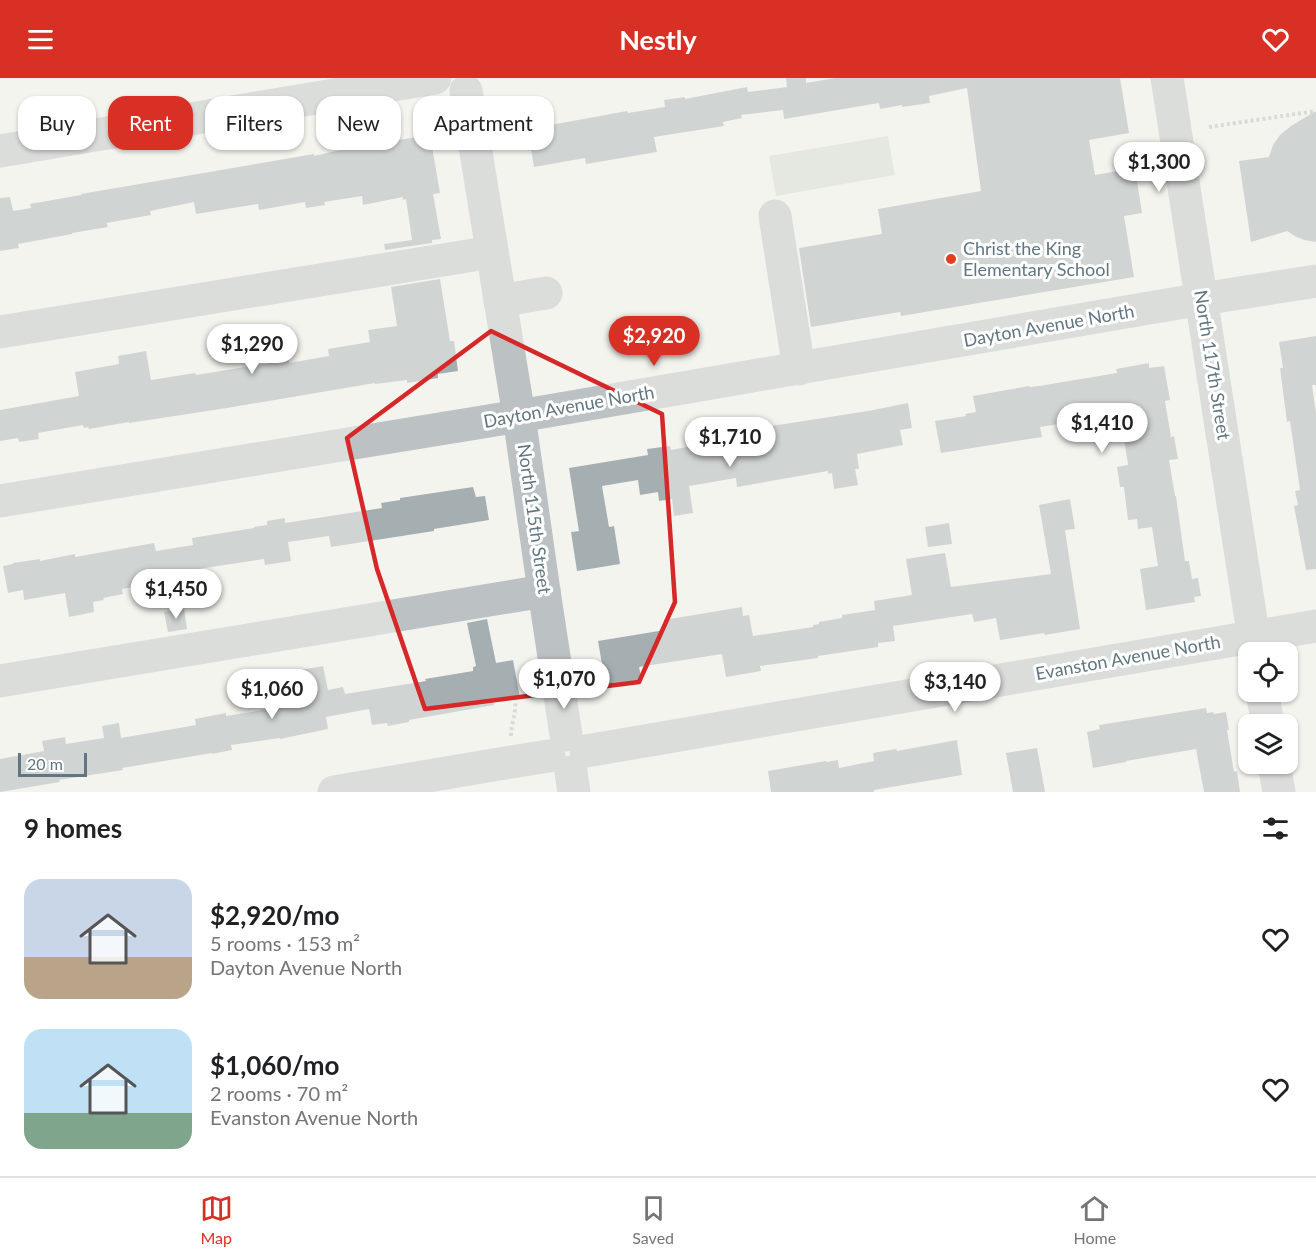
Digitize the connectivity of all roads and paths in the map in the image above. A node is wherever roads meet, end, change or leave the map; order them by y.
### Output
1 (435, 78) edge
2 (1167, 78) edge
3 (464, 82) edge
4 (1316, 111) edge
5 (1209, 127) dead end
6 (0, 151) edge
7 (775, 216) dead end
8 (492, 252) junction
9 (1316, 281) edge
10 (546, 293) dead end
11 (1202, 300) junction
12 (500, 301) junction
13 (0, 332) edge
14 (799, 369) junction
15 (519, 416) junction
16 (0, 501) edge
17 (544, 591) junction
18 (1316, 626) edge
19 (1255, 642) edge
20 (1262, 642) edge
21 (1238, 647) edge
22 (0, 681) edge
23 (515, 698) dead end
24 (514, 761) junction
25 (569, 761) edge
26 (1276, 774) edge
27 (334, 792) edge
28 (1279, 792) edge

1 - 6 street
2 - 11 street, North 117th Street
3 - 8 street, North 115th Street
4 - 5 path
7 - 14 street
8 - 12 street, North 115th Street
8 - 13 street
9 - 11 street, Dayton Avenue North
10 - 12 street
11 - 14 street, Dayton Avenue North
11 - 19 street, North 117th Street
12 - 15 street, North 115th Street
14 - 15 street, Dayton Avenue North
15 - 16 street, Dayton Avenue North
15 - 17 street, North 115th Street
17 - 22 street
17 - 25 street, North 115th Street
18 - 20 street, Evanston Avenue North
21 - 25 street, Evanston Avenue North
23 - 24 path
24 - 25 street, Evanston Avenue North
24 - 27 street, Evanston Avenue North
26 - 28 street

